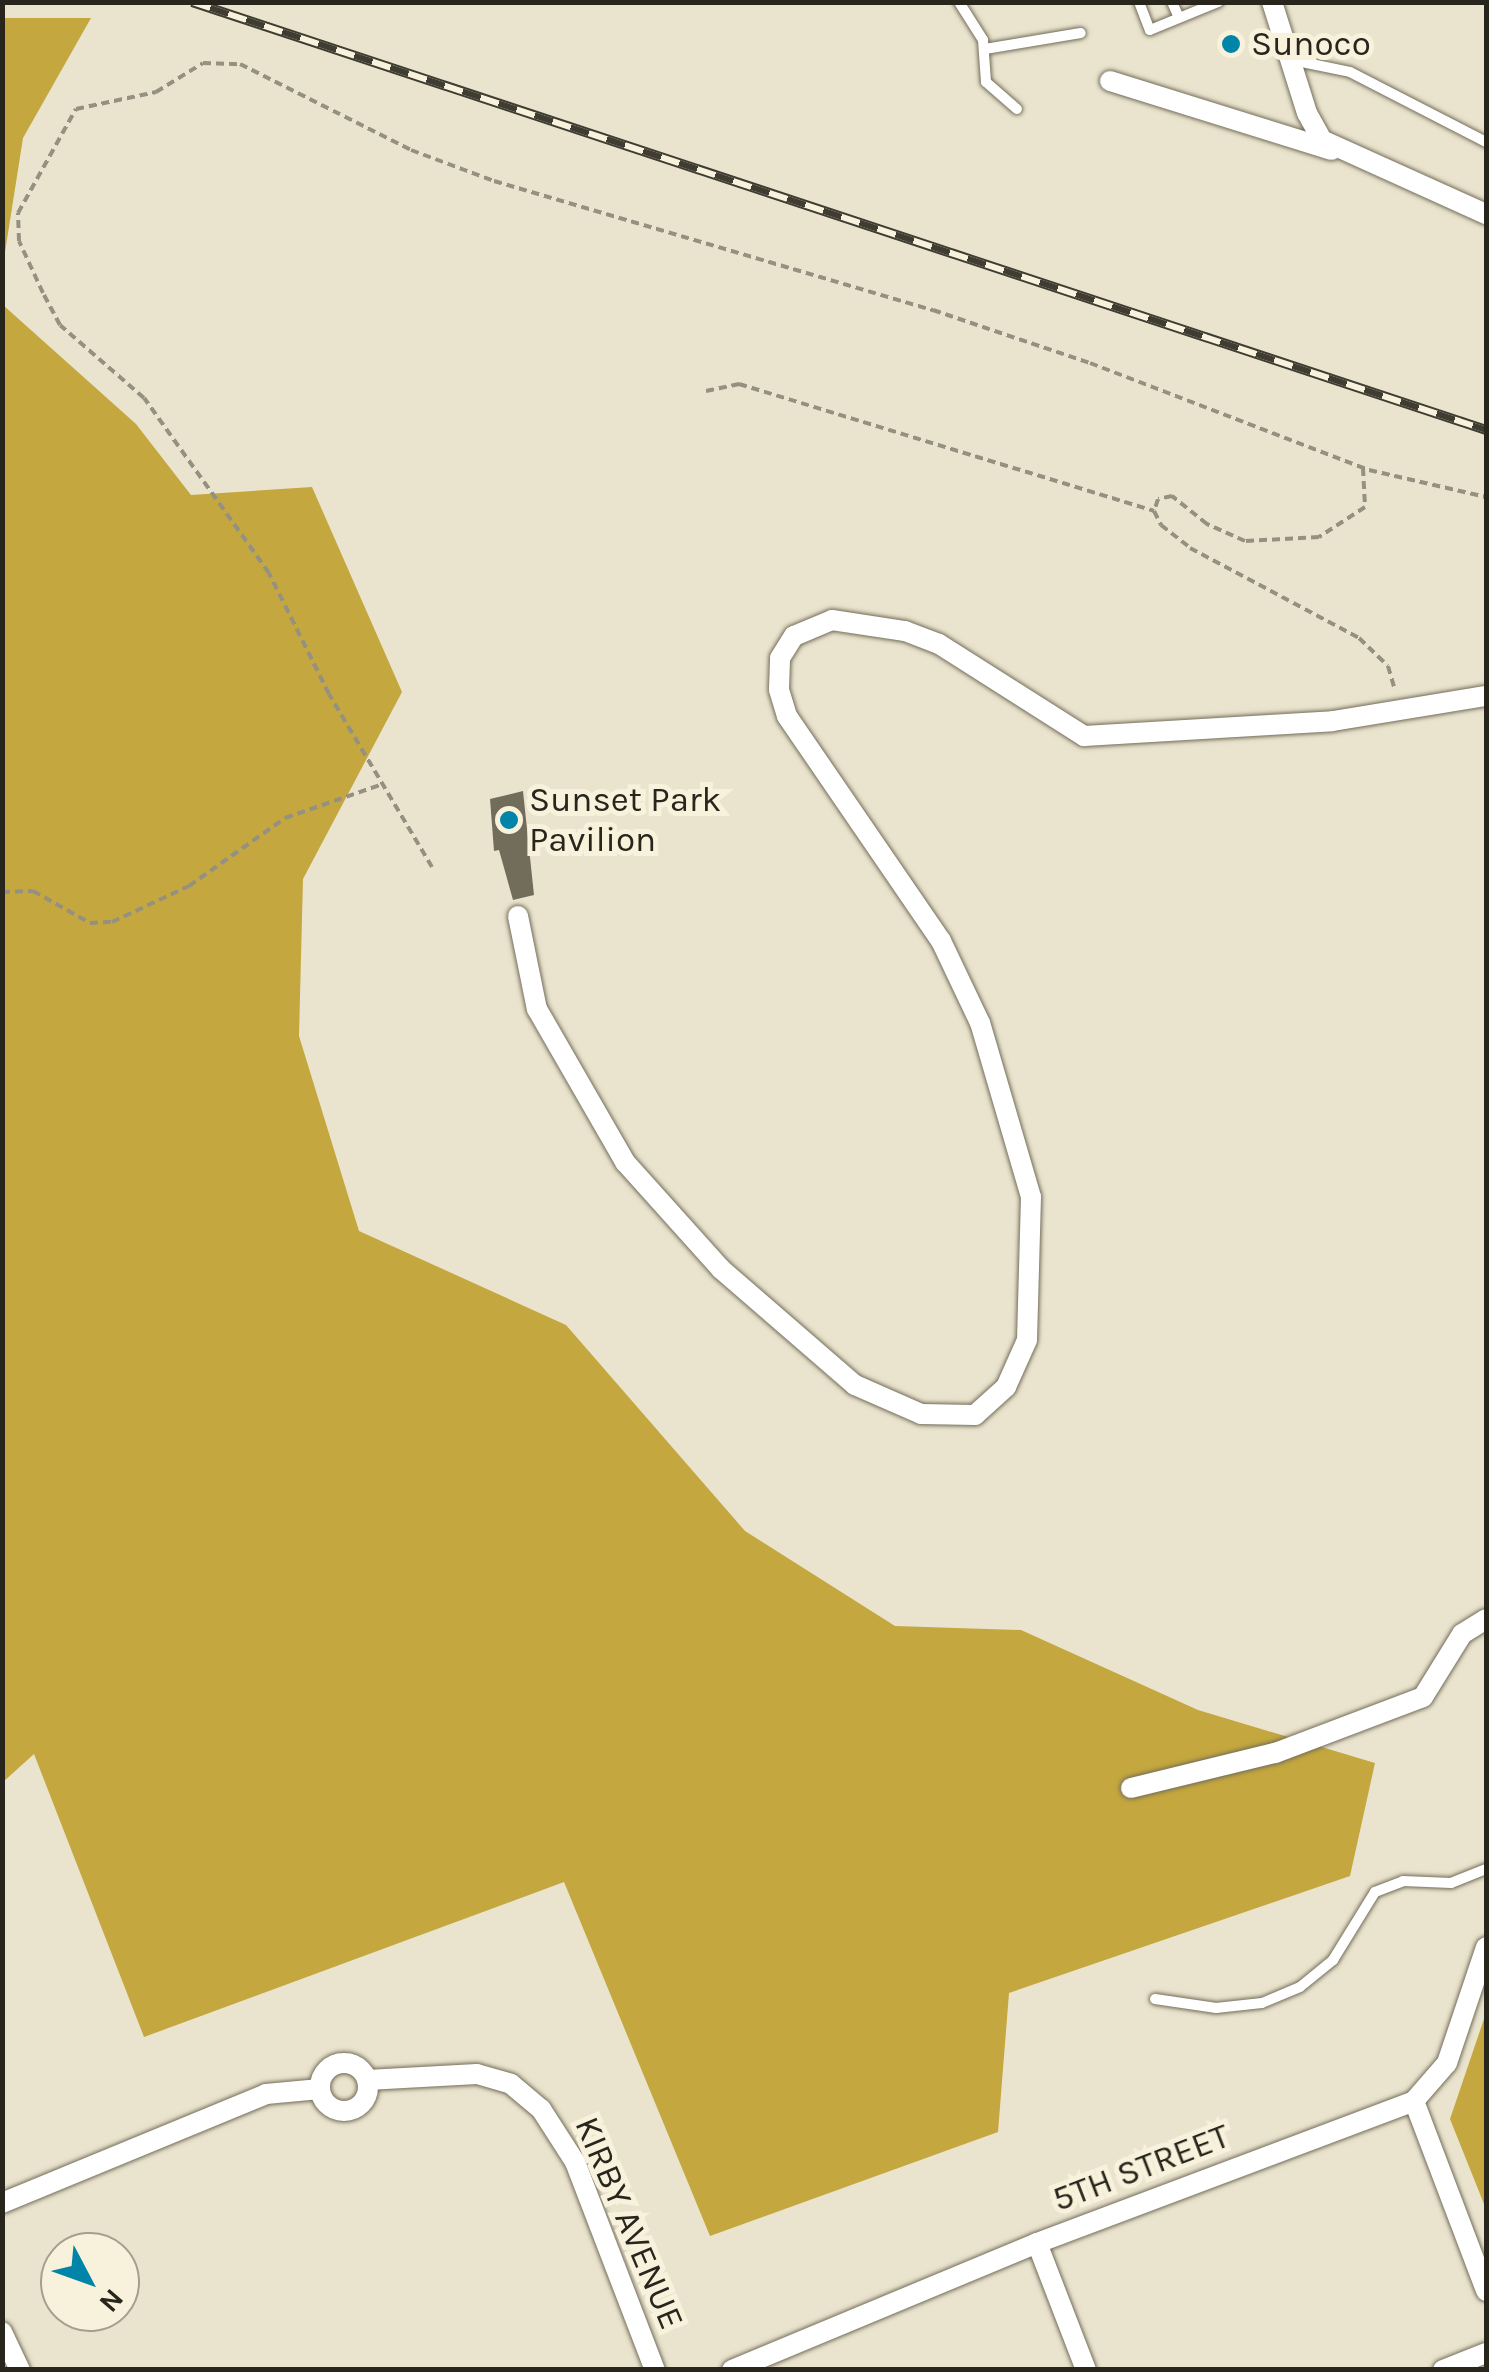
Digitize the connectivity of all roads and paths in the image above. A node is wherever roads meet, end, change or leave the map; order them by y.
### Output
1 (958, 2) edge
2 (1139, 2) edge
3 (1172, 2) edge
4 (1218, 2) edge
5 (1272, 2) edge
6 (1197, 6) edge
7 (1179, 18) junction
8 (1081, 33) dead end
9 (984, 49) junction
10 (1292, 60) junction
11 (1110, 81) dead end
12 (1016, 108) dead end
13 (1486, 142) edge
14 (1335, 150) junction
15 (1486, 214) edge
16 (706, 390) dead end
17 (1363, 468) junction
18 (1486, 497) edge
19 (1154, 511) junction
20 (1486, 696) edge
21 (1402, 710) junction
22 (380, 785) junction
23 (432, 867) dead end
24 (2, 892) edge
25 (518, 916) dead end
26 (1486, 1619) edge
27 (1131, 1788) dead end
28 (1486, 1869) edge
29 (1486, 1947) edge
30 (1156, 1999) dead end
31 (367, 2080) junction
32 (320, 2089) junction
33 (1414, 2102) junction
34 (2, 2204) edge
35 (1036, 2244) junction
36 (1486, 2290) edge
37 (2, 2332) edge
38 (1486, 2353) edge
39 (20, 2370) edge
40 (655, 2370) edge
41 (732, 2370) edge
42 (1086, 2370) edge
43 (1444, 2370) edge

1 - 9 lane
2 - 7 lane
3 - 7 lane
4 - 6 lane
5 - 10 street
6 - 7 lane
8 - 9 lane
9 - 12 lane
10 - 13 lane
10 - 14 street
11 - 14 street
14 - 15 street
16 - 19 path
17 - 18 path
17 - 19 path
17 - 22 path
19 - 21 path
20 - 21 street
21 - 25 street
22 - 23 path
22 - 24 path
26 - 27 street
28 - 30 lane
29 - 33 street, 5TH STREET
31 - 32 street, KIRBY AVENUE
31 - 32 street, KIRBY AVENUE
31 - 40 street, KIRBY AVENUE
32 - 34 street, KIRBY AVENUE
33 - 35 street, 5TH STREET
33 - 36 street
35 - 41 street, 5TH STREET
35 - 42 street
37 - 39 street
38 - 43 street

